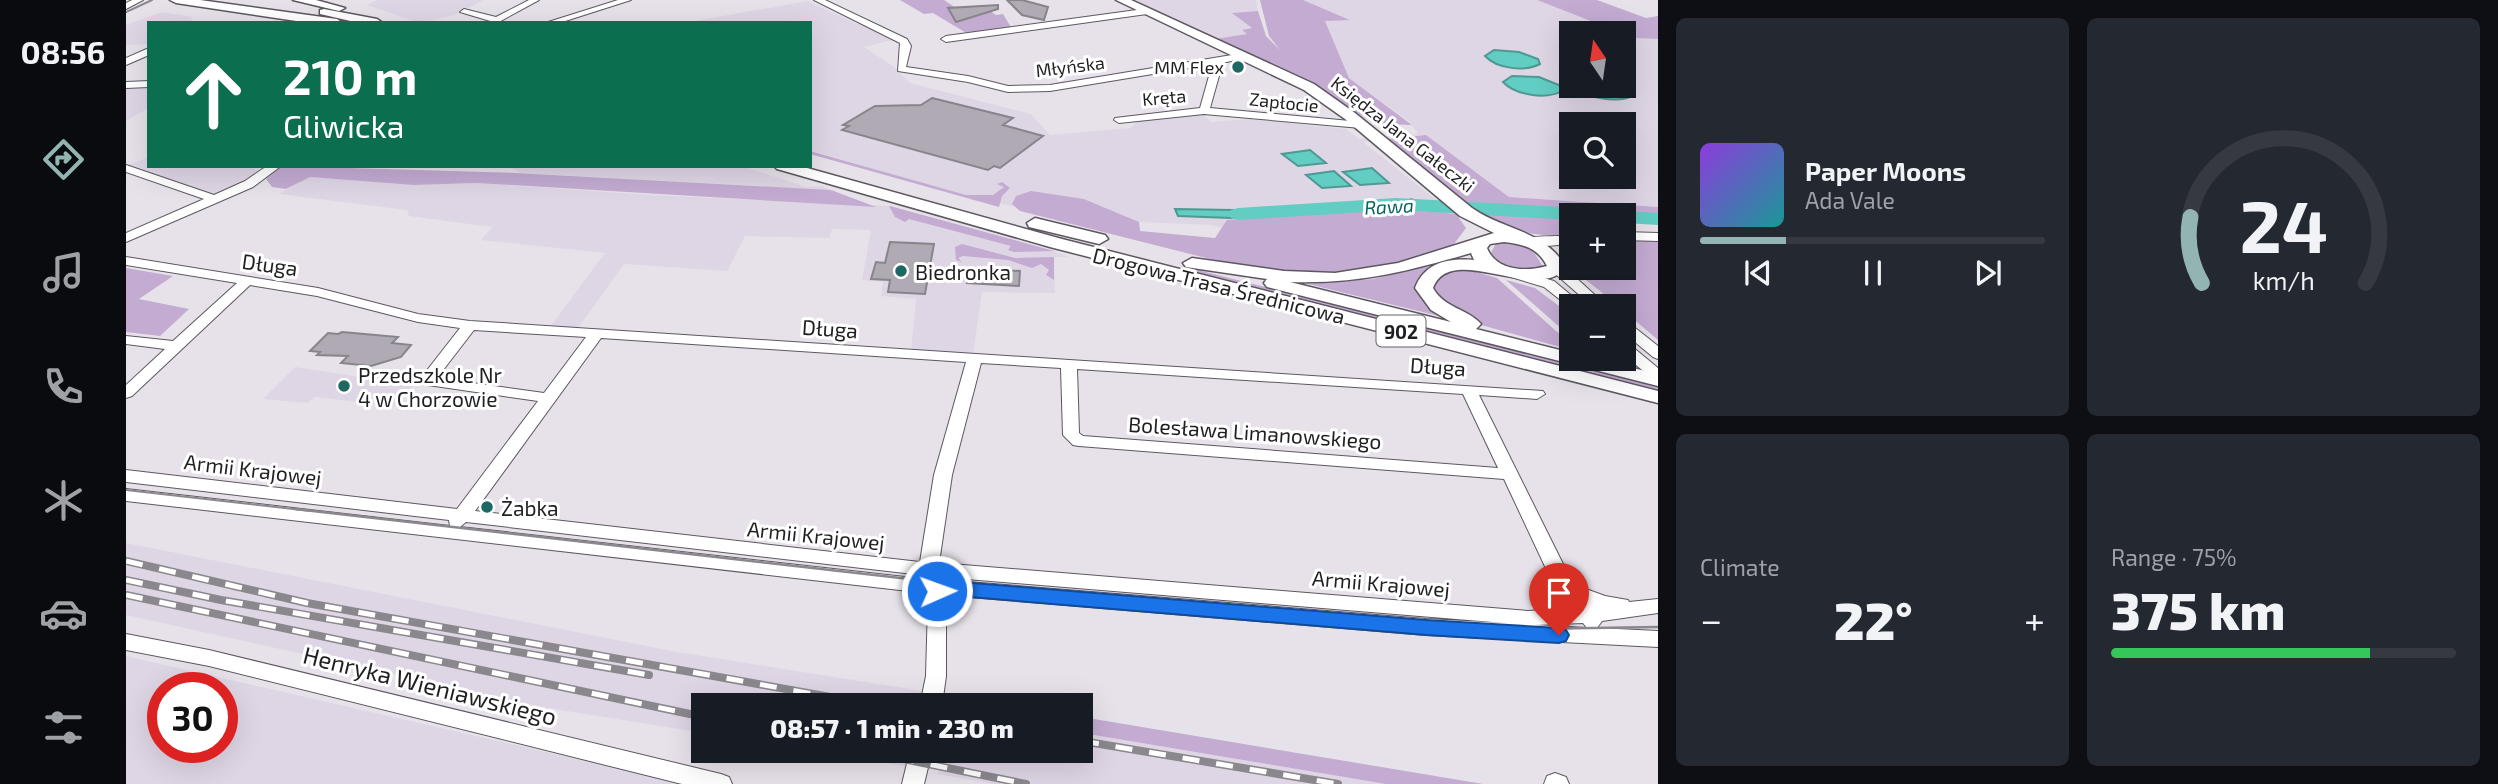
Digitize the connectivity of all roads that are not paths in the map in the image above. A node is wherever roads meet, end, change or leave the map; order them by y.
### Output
1 (139, 0) edge
2 (176, 0) edge
3 (240, 0) edge
4 (299, 0) edge
5 (535, 0) edge
6 (818, 0) edge
7 (1122, 0) edge
8 (622, 1) edge
9 (128, 3) edge
10 (464, 12) dead end
11 (1144, 12) junction
12 (501, 19) junction
13 (323, 21) edge
14 (365, 21) edge
15 (379, 21) edge
16 (510, 21) edge
17 (556, 21) edge
18 (946, 39) dead end
19 (147, 52) edge
20 (1244, 56) junction
21 (126, 62) edge
22 (1211, 63) junction
23 (147, 84) edge
24 (126, 85) edge
25 (1204, 111) junction
26 (1119, 120) dead end
27 (1361, 125) junction
28 (812, 163) edge
29 (126, 168) edge
30 (272, 168) edge
31 (789, 168) edge
32 (215, 199) junction
33 (1467, 213) junction
34 (1636, 236) edge
35 (1658, 237) edge
36 (126, 238) edge
37 (1526, 240) junction
38 (1559, 240) edge
39 (1481, 243) junction
40 (1559, 253) edge
41 (126, 261) edge
42 (1192, 263) junction
43 (1555, 263) junction
44 (1506, 271) junction
45 (245, 283) junction
46 (1562, 294) edge
47 (1587, 294) edge
48 (470, 325) junction
49 (596, 334) junction
50 (1636, 336) edge
51 (126, 340) edge
52 (177, 346) junction
53 (1541, 351) junction
54 (1658, 354) edge
55 (1559, 356) edge
56 (975, 358) junction
57 (1636, 358) edge
58 (1069, 364) junction
59 (1626, 371) edge
60 (1658, 378) edge
61 (1469, 390) junction
62 (126, 393) edge
63 (1537, 394) dead end
64 (1658, 397) edge
65 (549, 398) junction
66 (1509, 474) junction
67 (126, 476) edge
68 (126, 495) edge
69 (455, 525) junction
70 (934, 579) junction
71 (1573, 592) junction
72 (1649, 606) edge
73 (1588, 615) junction
74 (1611, 638) junction
75 (1658, 639) edge
76 (126, 642) edge
77 (933, 693) edge
78 (917, 763) edge
79 (721, 784) edge
80 (913, 784) edge

1 - 9 street
2 - 13 main road
3 - 14 main road
4 - 15 main road
5 - 12 street
6 - 22 street, Młyńska
7 - 11 main road, Księdza Jana Gałeczki
8 - 17 street
10 - 12 street
11 - 18 street
11 - 20 main road, Księdza Jana Gałeczki
12 - 16 street
19 - 21 street
20 - 22 street, Młyńska
20 - 27 main road, Księdza Jana Gałeczki
22 - 25 street, Kręta
23 - 24 street
25 - 26 street, Kręta
25 - 27 street, Zapłocie
27 - 33 main road, Księdza Jana Gałeczki
28 - 42 main road, Drogowa Trasa Średnicowa / 902
29 - 32 street
30 - 32 street
31 - 64 main road, Drogowa Trasa Średnicowa / 902
32 - 36 street
33 - 37 main road, Księdza Jana Gałeczki
33 - 39 main road, Księdza Jana Gałeczki
34 - 35 street
37 - 38 street
37 - 39 main road
37 - 43 main road, Księdza Jana Gałeczki
39 - 42 main road
39 - 44 main road, Księdza Jana Gałeczki
40 - 43 street
41 - 45 street, Długa
42 - 53 main road, Drogowa Trasa Średnicowa / 902
43 - 44 main road
43 - 47 street
44 - 46 street
44 - 53 main road
45 - 48 street, Długa
45 - 52 street
48 - 49 street, Długa
48 - 65 street
49 - 56 street, Długa
49 - 65 street
50 - 54 street
51 - 52 street
52 - 62 street
53 - 55 main road, Drogowa Trasa Średnicowa / 902
56 - 58 street, Długa
56 - 70 street
57 - 60 street
58 - 61 street, Długa
58 - 66 street, Bolesława Limanowskiego
59 - 60 main road, Drogowa Trasa Średnicowa / 902
61 - 63 street, Długa
61 - 66 street
65 - 69 street
66 - 71 street
67 - 69 street, Armii Krajowej
68 - 69 street, Armii Krajowej
69 - 70 street, Armii Krajowej
70 - 73 street, Armii Krajowej
70 - 74 street, Armii Krajowej
70 - 77 street
71 - 72 street
71 - 73 street
72 - 73 street, Armii Krajowej
73 - 74 street
74 - 75 street, Armii Krajowej
76 - 79 street, Henryka Wieniawskiego
78 - 80 street

